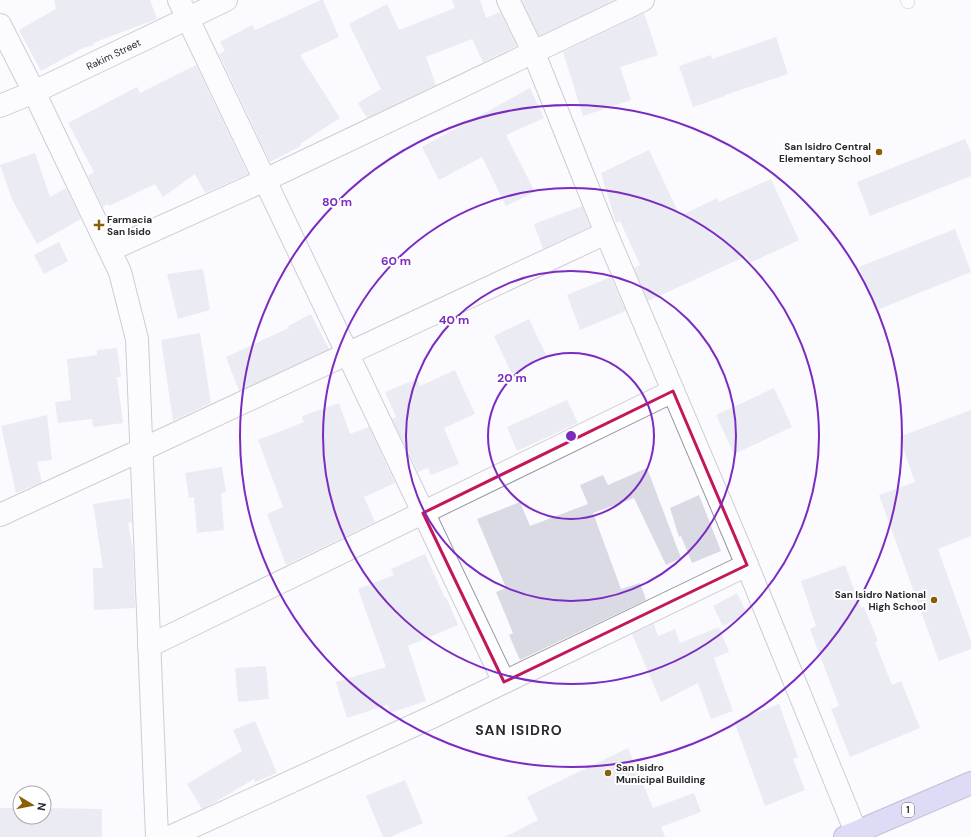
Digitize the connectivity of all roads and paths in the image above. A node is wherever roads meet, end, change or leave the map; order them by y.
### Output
1 (226, 0) edge
2 (508, 0) edge
3 (643, 0) edge
4 (183, 9) edge
5 (0, 24) edge
6 (534, 51) junction
7 (34, 92) junction
8 (0, 106) edge
9 (265, 180) junction
10 (606, 233) junction
11 (110, 250) junction
12 (348, 354) junction
13 (673, 391) junction
14 (141, 450) junction
15 (423, 513) junction
16 (0, 515) edge
17 (747, 565) junction
18 (149, 646) junction
19 (504, 682) junction
20 (971, 783) edge
21 (850, 835) edge
22 (157, 837) edge
23 (170, 837) edge

1 - 4 street, Rakim Street
2 - 6 street
3 - 6 street
4 - 7 street, Rakim Street
4 - 9 street
5 - 7 street
6 - 9 street
6 - 10 street
7 - 8 street, Rakim Street
7 - 11 street
9 - 11 street
9 - 12 street
10 - 12 street
10 - 13 street
11 - 14 street
12 - 14 street
12 - 15 street
13 - 15 street
13 - 17 street
14 - 16 street
14 - 18 street
15 - 18 street
15 - 19 street
17 - 19 street
17 - 21 street
18 - 22 street
19 - 23 street
20 - 21 highway, 1

